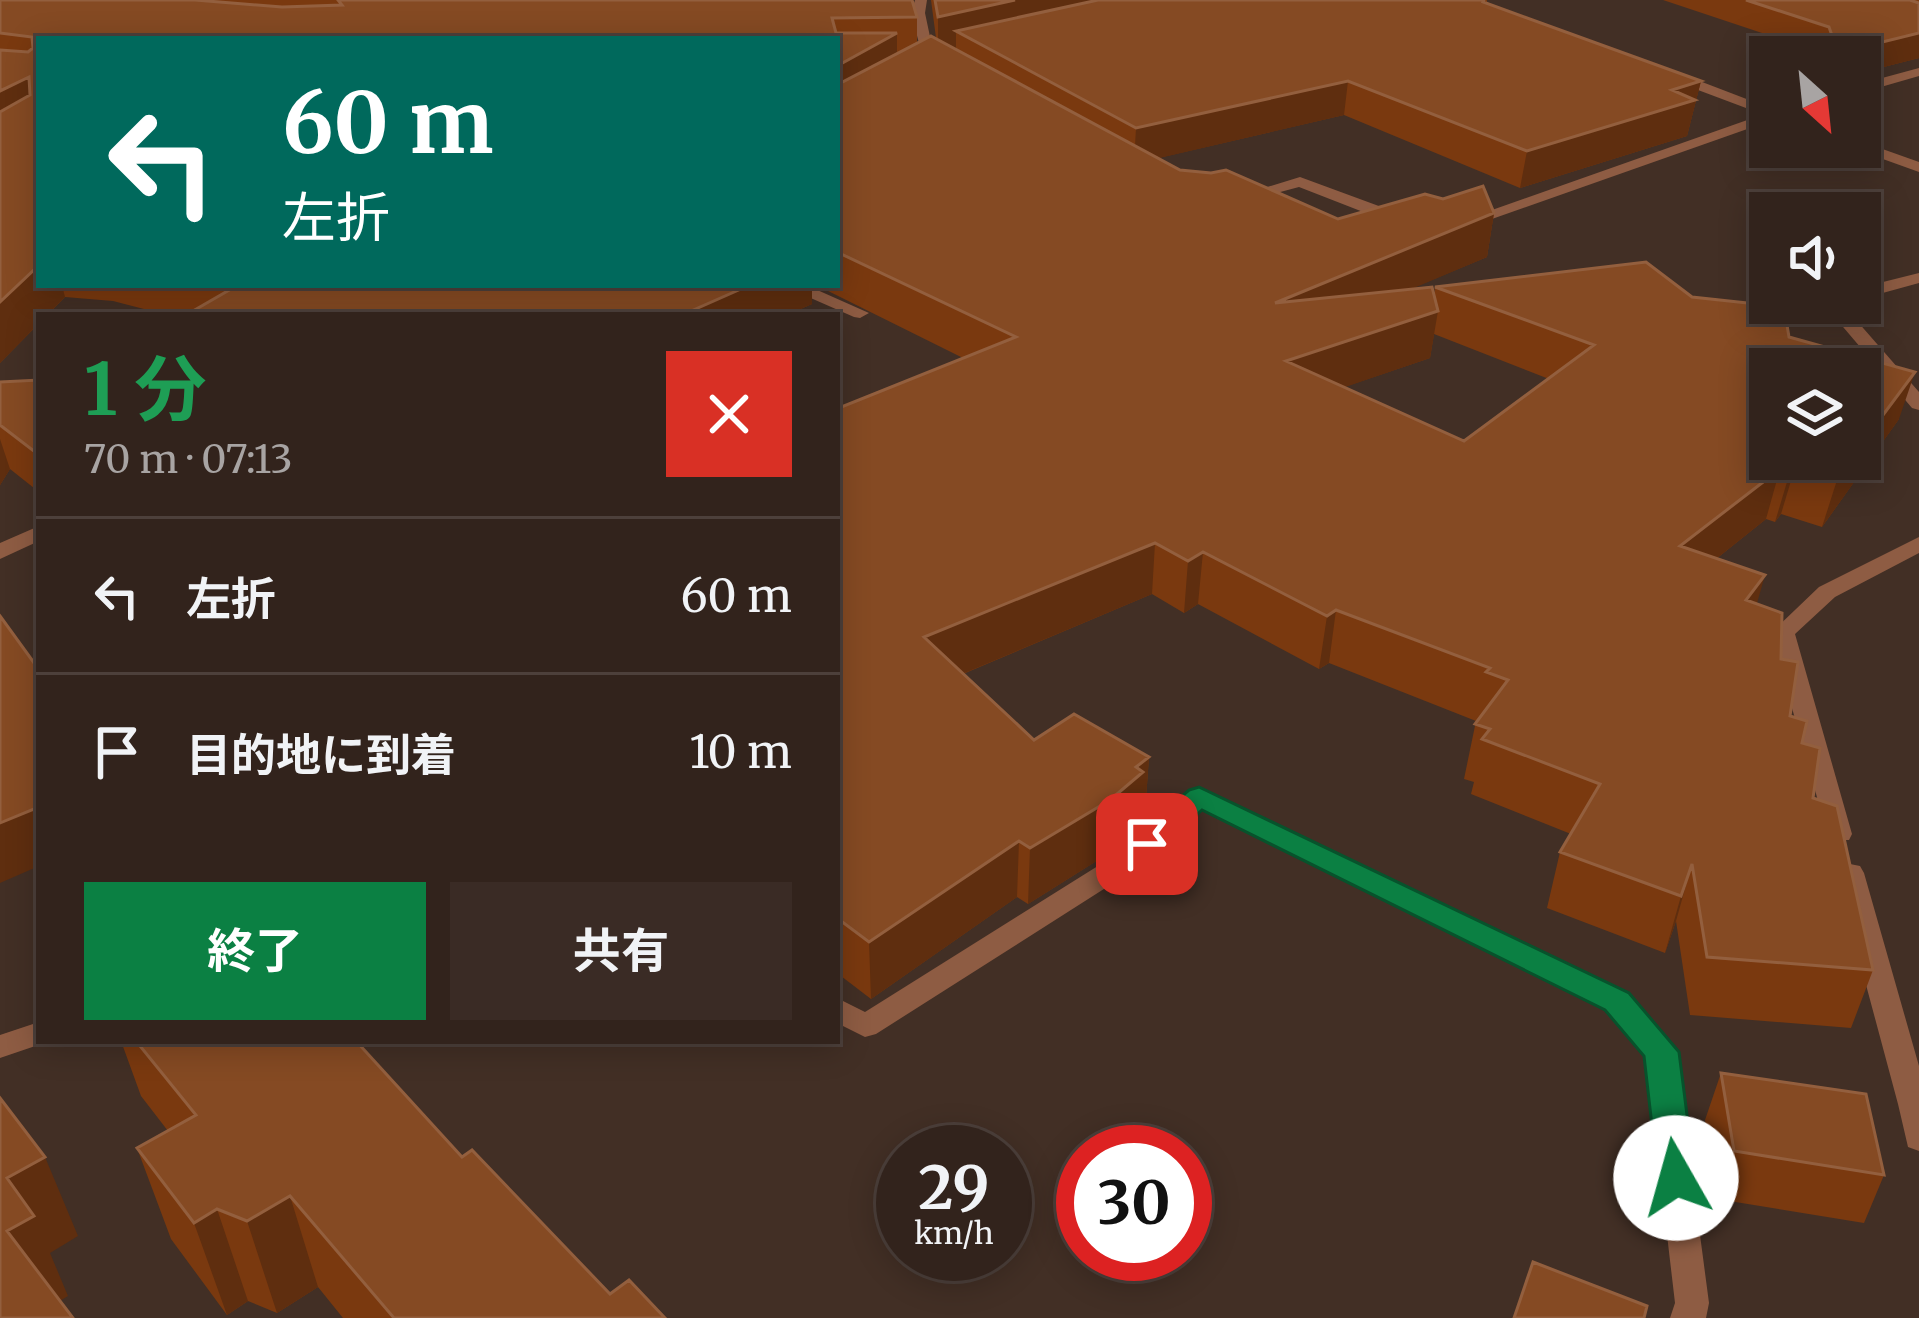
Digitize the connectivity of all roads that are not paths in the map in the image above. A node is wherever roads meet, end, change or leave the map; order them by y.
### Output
1 (921, 0) edge
2 (931, 62) junction
3 (951, 64) edge
4 (1649, 67) edge
5 (908, 68) edge
6 (1919, 72) edge
7 (1881, 83) edge
8 (1749, 107) edge
9 (1749, 122) edge
10 (1881, 153) edge
11 (1919, 167) edge
12 (1231, 200) edge
13 (1457, 225) edge
14 (1416, 226) edge
15 (1919, 278) edge
16 (798, 288) edge
17 (840, 320) edge
18 (1919, 404) edge
19 (1919, 544) edge
20 (840, 1011) edge
21 (36, 1034) edge
22 (0, 1048) edge
23 (1919, 1138) edge
24 (1688, 1318) edge

1 - 2 street
2 - 3 street
2 - 5 street
4 - 8 street
6 - 7 street
9 - 13 street
10 - 11 street
12 - 14 street
15 - 18 street
16 - 17 street
19 - 23 street
20 - 24 street
21 - 22 street

